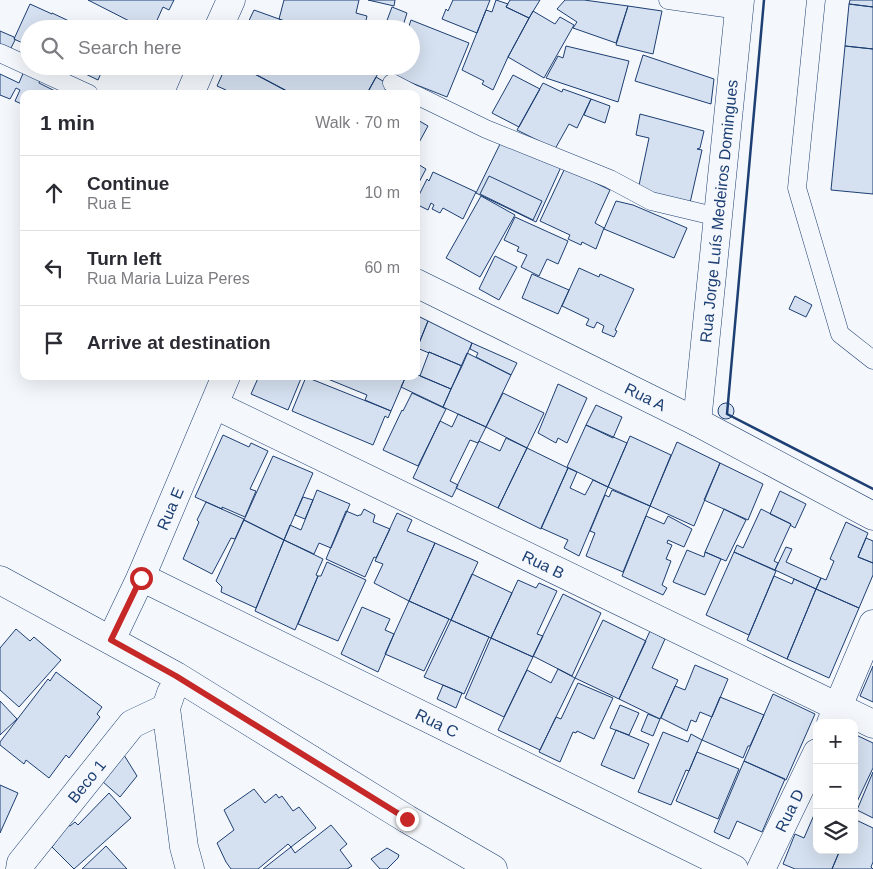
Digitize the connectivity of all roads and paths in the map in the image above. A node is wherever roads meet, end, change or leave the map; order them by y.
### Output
1 (231, 0) edge
2 (668, 0) edge
3 (816, 0) edge
4 (739, 5) edge
5 (222, 20) edge
6 (0, 53) edge
7 (20, 62) edge
8 (48, 75) edge
9 (198, 75) edge
10 (392, 83) dead end
11 (80, 90) edge
12 (192, 90) edge
13 (407, 90) edge
14 (420, 96) edge
15 (718, 217) junction
16 (420, 285) edge
17 (873, 360) edge
18 (224, 380) edge
19 (214, 405) junction
20 (697, 422) junction
21 (873, 516) edge
22 (141, 578) junction
23 (0, 580) edge
24 (873, 624) edge
25 (111, 640) junction
26 (176, 676) junction
27 (166, 708) junction
28 (835, 715) edge
29 (873, 724) edge
30 (813, 761) edge
31 (20, 869) edge
32 (190, 869) edge
33 (493, 869) edge
34 (734, 869) edge
35 (761, 869) edge

1 - 5 street
2 - 4 lane
3 - 17 lane
4 - 15 street, Rua Jorge Luís Medeiros Domingues
6 - 7 lane
8 - 11 lane
9 - 12 street
10 - 13 lane
14 - 15 lane
15 - 20 street, Rua Jorge Luís Medeiros Domingues
16 - 20 street, Rua A
18 - 19 street, Rua E
19 - 22 street, Rua E
19 - 28 street, Rua B
20 - 21 street, Rua A
22 - 25 street, Rua E
22 - 34 street, Rua C
23 - 25 street
24 - 28 street
25 - 26 street
26 - 27 street
26 - 33 street
27 - 31 street, Beco 1
27 - 32 street
28 - 29 street, Rua B
30 - 35 street, Rua D

